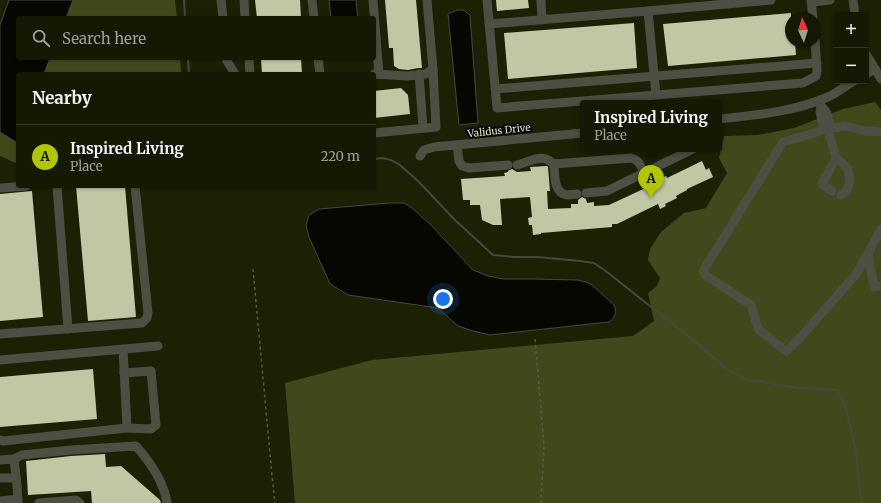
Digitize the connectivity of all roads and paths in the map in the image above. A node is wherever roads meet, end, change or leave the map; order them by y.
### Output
1 (222, 0) edge
2 (244, 0) edge
3 (312, 0) edge
4 (373, 0) edge
5 (427, 0) edge
6 (487, 0) edge
7 (541, 0) edge
8 (771, 0) edge
9 (830, 0) edge
10 (853, 0) edge
11 (812, 1) edge
12 (648, 11) junction
13 (813, 12) edge
14 (855, 12) edge
15 (223, 16) edge
16 (245, 16) edge
17 (314, 16) edge
18 (374, 16) edge
19 (542, 20) junction
20 (489, 24) junction
21 (816, 48) edge
22 (869, 59) edge
23 (227, 60) edge
24 (249, 60) edge
25 (318, 60) edge
26 (375, 60) edge
27 (817, 63) junction
28 (433, 69) junction
29 (875, 69) junction
30 (235, 72) edge
31 (250, 72) edge
32 (320, 72) edge
33 (376, 72) edge
34 (869, 72) edge
35 (376, 74) edge
36 (419, 74) junction
37 (654, 76) junction
38 (881, 79) edge
39 (849, 84) edge
40 (495, 89) junction
41 (656, 95) junction
42 (595, 100) edge
43 (580, 101) edge
44 (820, 103) junction
45 (722, 119) edge
46 (423, 128) junction
47 (828, 128) junction
48 (580, 132) edge
49 (881, 132) edge
50 (376, 133) edge
51 (457, 145) junction
52 (686, 152) edge
53 (420, 156) dead end
54 (836, 158) junction
55 (554, 164) junction
56 (644, 173) junction
57 (16, 187) edge
58 (0, 188) edge
59 (57, 188) edge
60 (135, 188) edge
61 (832, 191) dead end
62 (841, 195) dead end
63 (881, 229) edge
64 (868, 254) junction
65 (253, 269) dead end
66 (881, 286) edge
67 (68, 329) junction
68 (0, 334) edge
69 (535, 339) dead end
70 (158, 346) dead end
71 (123, 349) junction
72 (0, 360) edge
73 (124, 373) junction
74 (127, 428) junction
75 (0, 440) edge
76 (14, 459) junction
77 (0, 460) edge
78 (0, 478) edge
79 (16, 478) junction
80 (0, 501) edge
81 (18, 501) edge
82 (40, 503) edge
83 (80, 503) edge
84 (166, 503) edge
85 (275, 503) edge
86 (541, 503) edge

1 - 15 street
2 - 16 street
3 - 17 street
4 - 18 street
5 - 28 street
6 - 20 street
7 - 19 street
8 - 12 street
9 - 11 street
10 - 14 street
11 - 13 street
12 - 19 street
12 - 37 street
19 - 20 street
20 - 40 street
21 - 27 street
22 - 29 street
23 - 30 street
24 - 31 street
25 - 32 street
26 - 33 street
27 - 37 street
27 - 41 street
28 - 36 street
28 - 46 street
29 - 34 street
29 - 38 street
35 - 36 street
36 - 46 street
37 - 40 street
37 - 41 street
39 - 44 street
40 - 43 street
41 - 42 street
44 - 45 street
44 - 47 street
46 - 50 street
47 - 49 street
47 - 54 street
47 - 64 street
48 - 51 street, Validus Drive
51 - 53 street, Validus Drive
51 - 55 street
52 - 56 street
54 - 61 street
54 - 62 street
55 - 56 street
55 - 56 street
57 - 58 street
59 - 67 street
60 - 67 street
63 - 64 street
64 - 66 street
65 - 85 path
67 - 68 street
69 - 86 path
70 - 71 street
71 - 72 street
71 - 73 street
73 - 74 street
73 - 74 street
74 - 75 street
76 - 77 street
76 - 79 street
76 - 84 street
78 - 79 street
79 - 81 street
80 - 81 street
82 - 83 street

